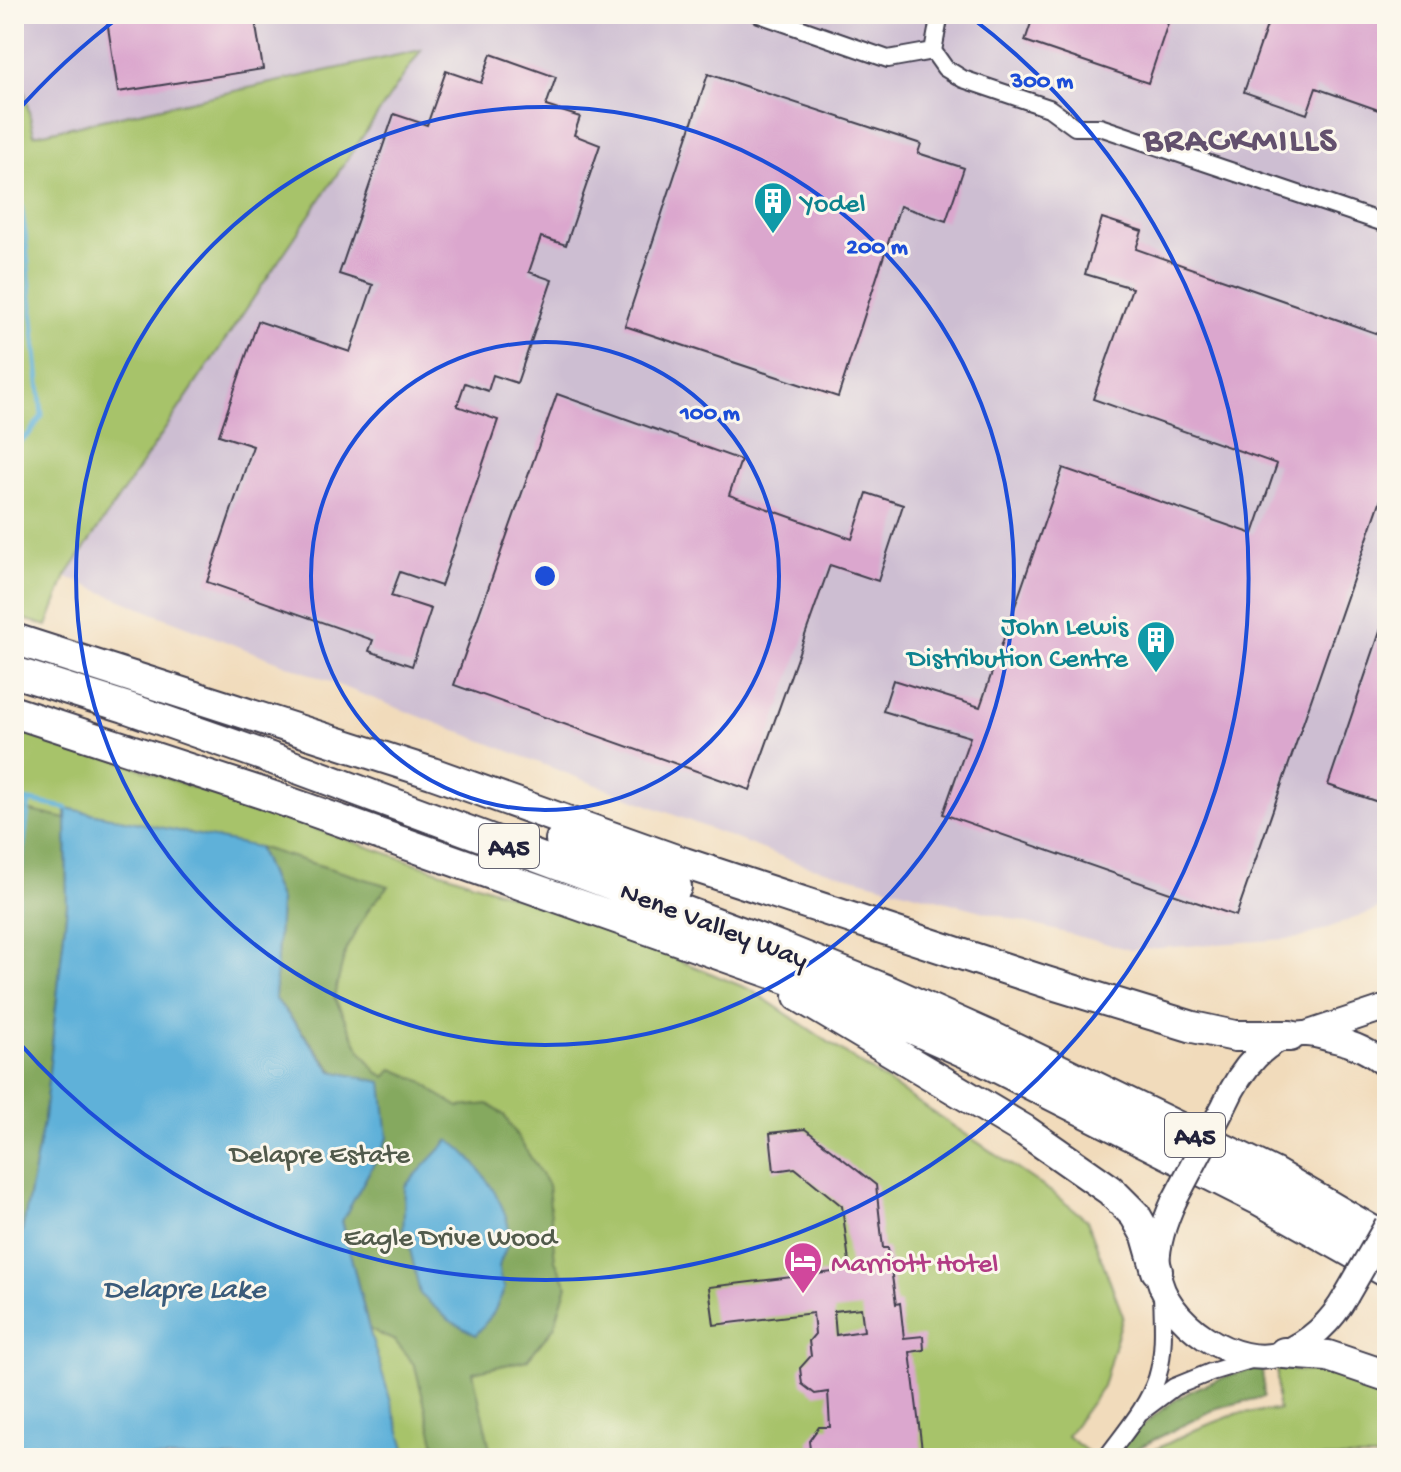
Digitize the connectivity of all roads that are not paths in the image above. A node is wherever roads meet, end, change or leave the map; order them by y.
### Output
1 (759, 14) edge
2 (940, 14) edge
3 (933, 51) junction
4 (1387, 224) edge
5 (14, 639) edge
6 (14, 672) edge
7 (14, 712) edge
8 (278, 724) junction
9 (745, 965) junction
10 (1387, 1007) edge
11 (1298, 1035) junction
12 (998, 1040) junction
13 (1387, 1066) edge
14 (1387, 1225) edge
15 (1387, 1240) edge
16 (1387, 1272) edge
17 (1160, 1280) junction
18 (1272, 1355) junction
19 (1387, 1376) edge
20 (1140, 1412) junction
21 (1106, 1458) edge

1 - 3 street
2 - 3 street
3 - 4 street
5 - 8 highway
6 - 12 highway, Nene Valley Way / A45
7 - 9 highway, Nene Valley Way / A45
8 - 11 highway
8 - 12 highway
9 - 16 highway, Nene Valley Way / A45
9 - 17 highway
10 - 11 street
11 - 13 street
11 - 17 street, bridge
12 - 15 highway, Nene Valley Way / A45
14 - 18 street, bridge
17 - 18 street
17 - 20 street
18 - 19 highway
18 - 20 street
20 - 21 street

